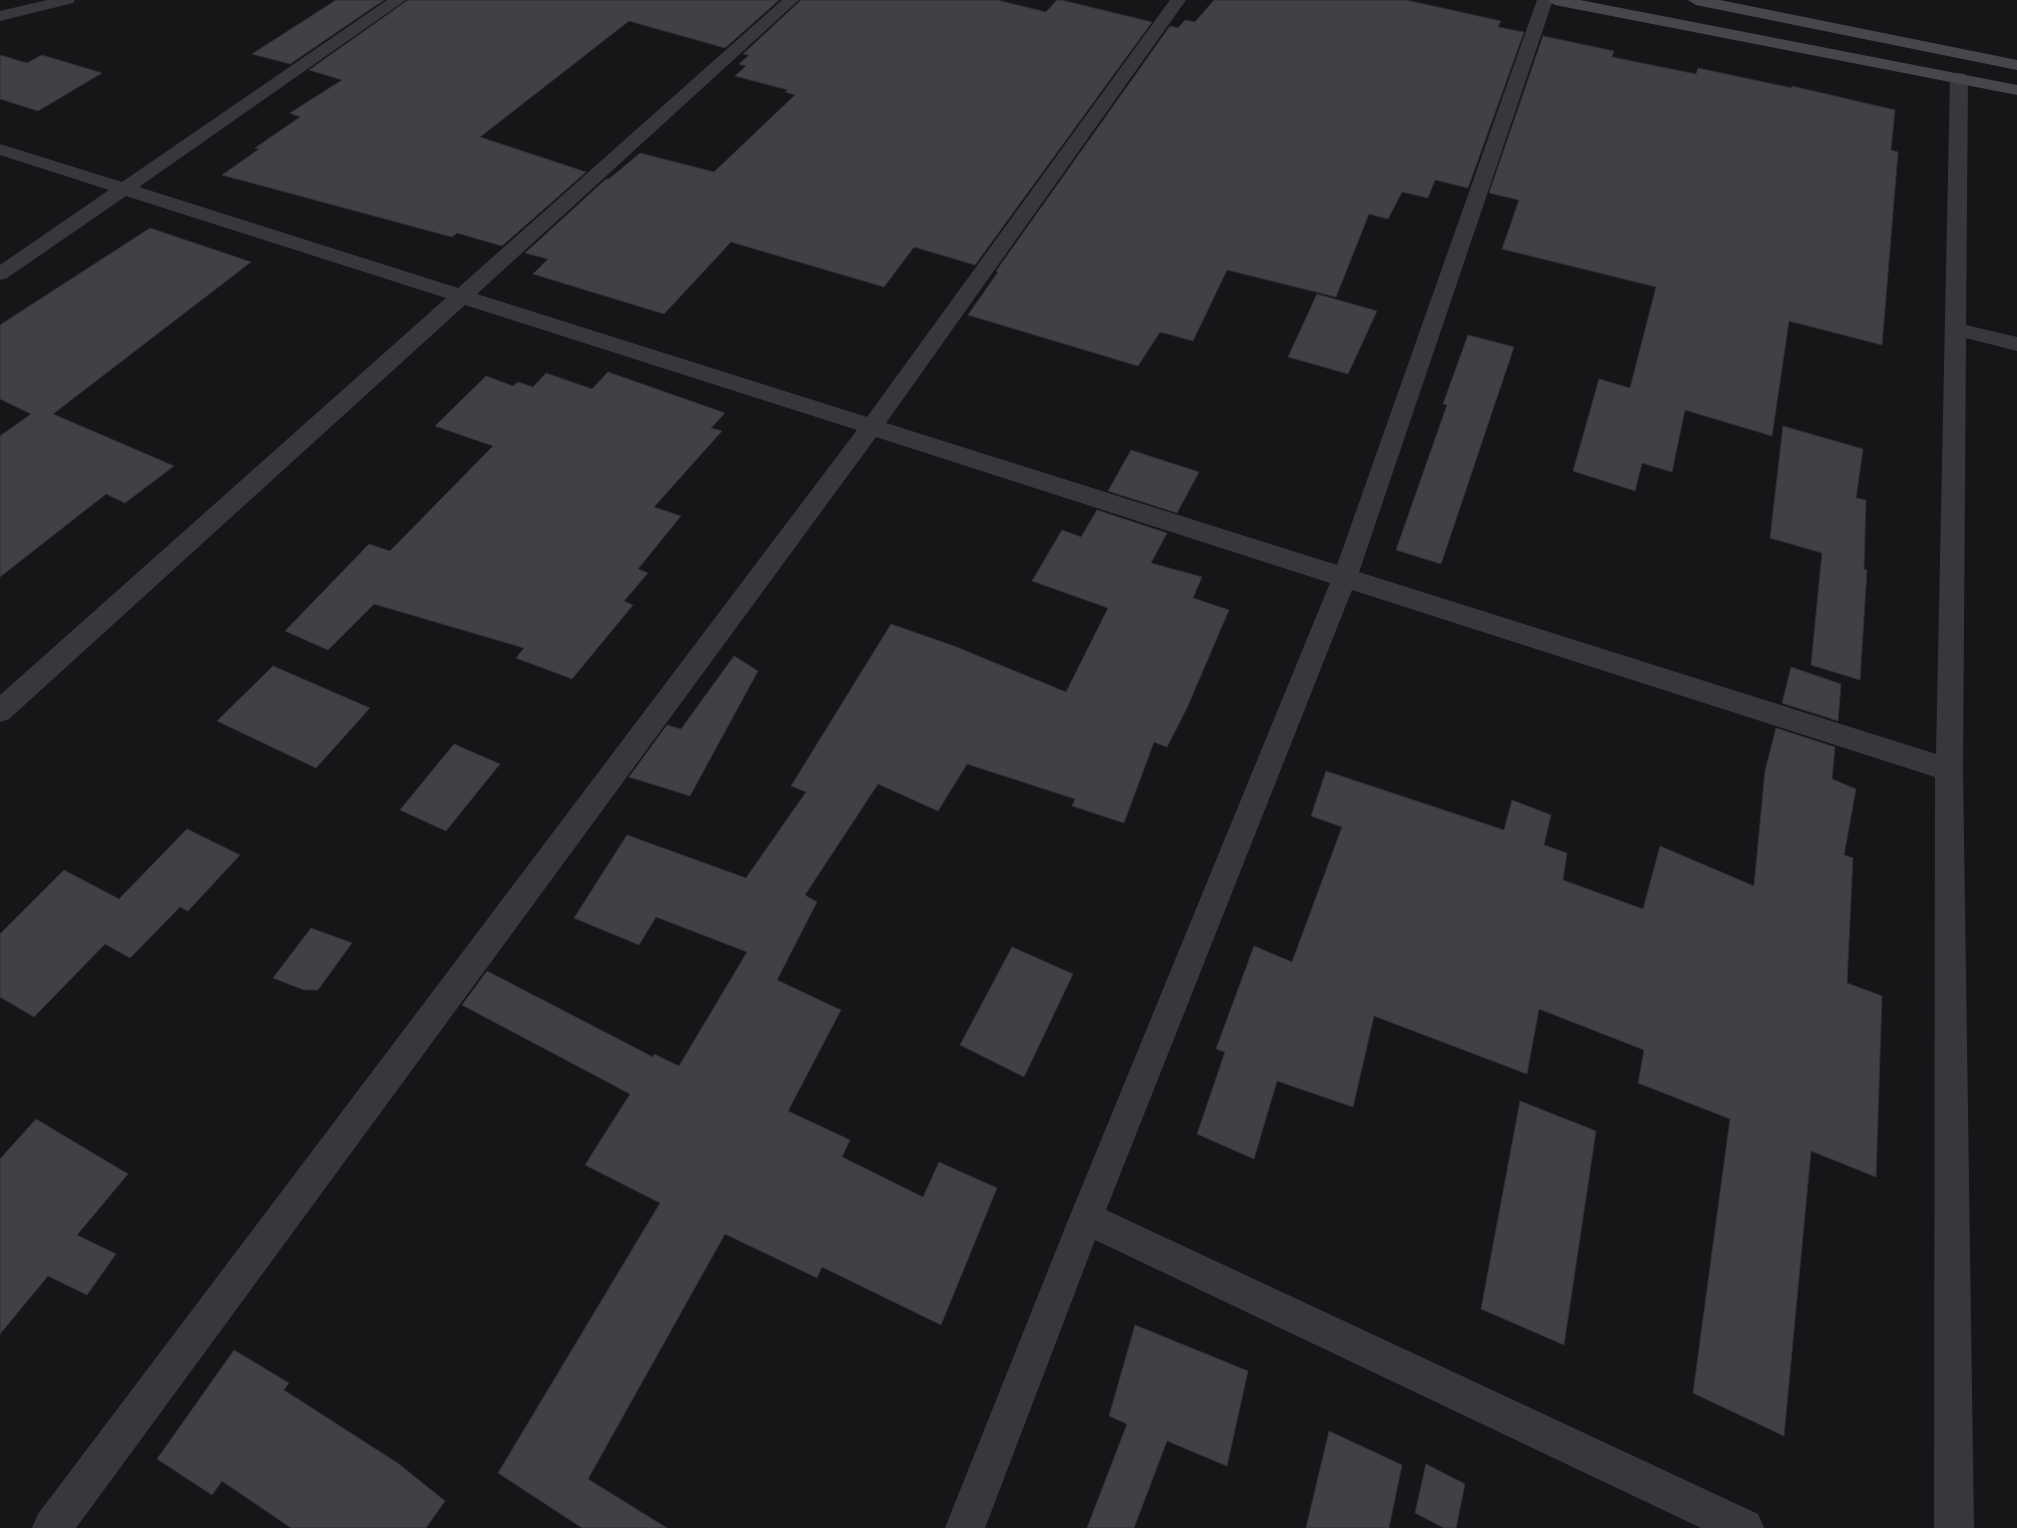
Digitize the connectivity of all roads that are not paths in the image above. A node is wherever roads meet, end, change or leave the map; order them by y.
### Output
1 (67, 0) edge
2 (398, 0) edge
3 (791, 0) edge
4 (1178, 0) edge
5 (1545, 0) edge
6 (1555, 0) edge
7 (1696, 0) edge
8 (0, 16) edge
9 (2017, 65) edge
10 (1959, 78) junction
11 (2017, 90) edge
12 (0, 149) edge
13 (126, 189) junction
14 (0, 274) edge
15 (461, 294) junction
16 (1955, 329) junction
17 (2017, 344) edge
18 (872, 426) junction
19 (1345, 576) junction
20 (0, 711) edge
21 (1949, 770) junction
22 (1086, 1218) junction
23 (52, 1528) edge
24 (965, 1528) edge
25 (1744, 1528) edge
26 (1954, 1528) edge

1 - 8 street
2 - 13 street
3 - 15 street
4 - 18 street
5 - 19 street
6 - 10 street
7 - 9 street
10 - 11 street
10 - 16 street
12 - 13 street
13 - 14 street
13 - 15 street
15 - 18 street
15 - 20 street
16 - 17 street
16 - 21 street
18 - 19 street
18 - 23 street
19 - 21 street
19 - 22 street
21 - 26 street
22 - 24 street
22 - 25 street

